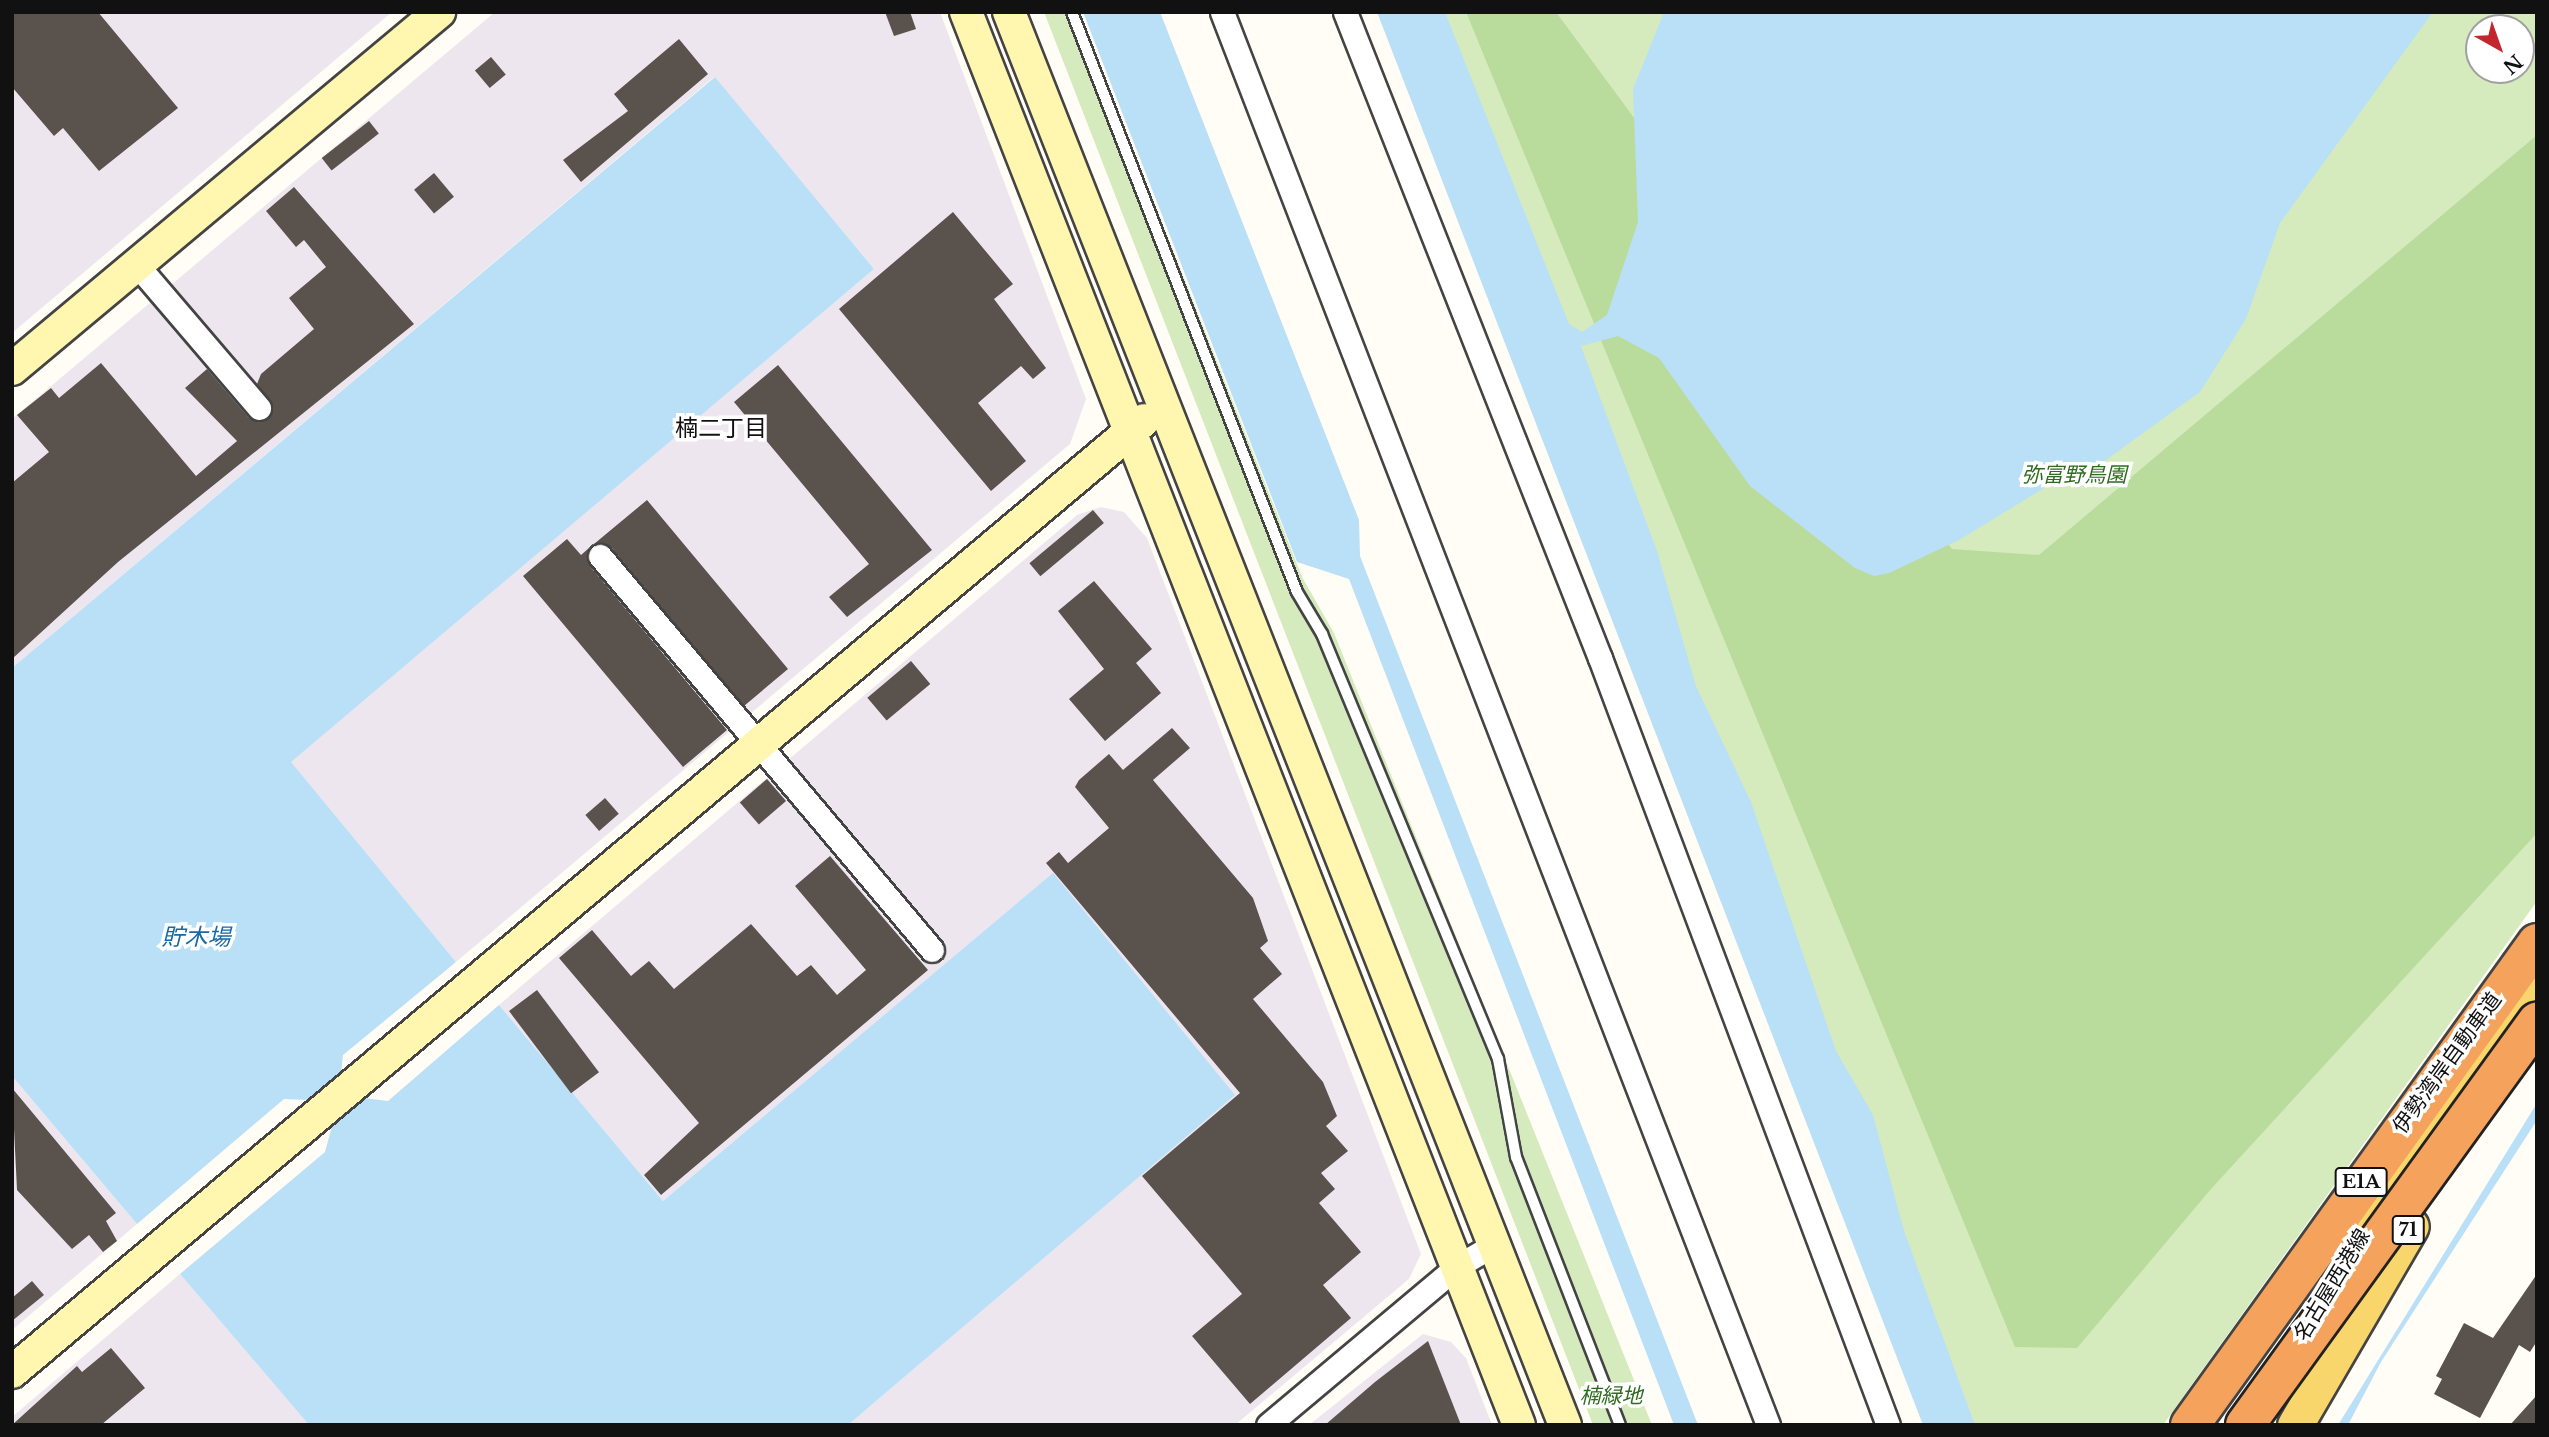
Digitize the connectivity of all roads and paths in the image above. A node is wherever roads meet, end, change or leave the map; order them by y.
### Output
1 (439, 12) edge
2 (966, 12) edge
3 (1009, 12) edge
4 (1072, 12) edge
5 (1222, 12) edge
6 (1345, 12) edge
7 (137, 265) junction
8 (12, 369) edge
9 (1163, 405) junction
10 (259, 408) dead end
11 (1129, 433) junction
12 (600, 556) dead end
13 (757, 743) junction
14 (2537, 943) edge
15 (932, 950) dead end
16 (2537, 974) edge
17 (2537, 1021) edge
18 (2537, 1045) edge
19 (1495, 1244) junction
20 (1456, 1267) junction
21 (12, 1372) edge
22 (1268, 1425) edge
23 (1519, 1425) edge
24 (1565, 1425) edge
25 (1620, 1425) edge
26 (1768, 1425) edge
27 (1888, 1425) edge
28 (2190, 1425) edge
29 (2247, 1425) edge
30 (2295, 1425) edge

1 - 7 street
2 - 11 street
3 - 9 street
4 - 25 lane
5 - 26 street
6 - 27 street
7 - 8 street
7 - 10 street
9 - 11 street
9 - 19 street
11 - 13 street
11 - 20 street
12 - 13 street
13 - 15 street
13 - 21 street
14 - 28 highway, 伊勢湾岸自動車道 / E1A
16 - 29 main road, 名古屋西港線 / 71
17 - 29 highway, E1A, bridge
18 - 30 main road, 名古屋西港線 / 71
19 - 20 street
19 - 24 street
20 - 22 street
20 - 23 street

